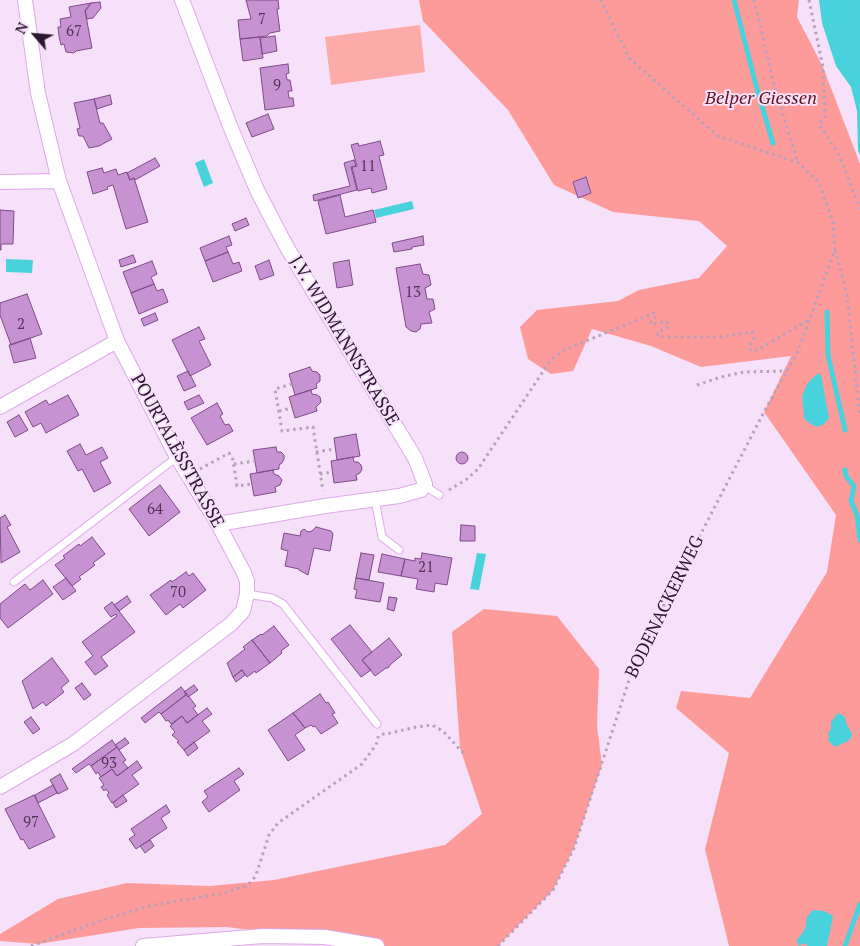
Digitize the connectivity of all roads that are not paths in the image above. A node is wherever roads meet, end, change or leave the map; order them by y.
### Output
1 (24, 0) edge
2 (182, 0) edge
3 (59, 181) junction
4 (0, 182) edge
5 (117, 341) junction
6 (0, 407) edge
7 (177, 457) junction
8 (425, 486) junction
9 (439, 495) road end
10 (375, 499) junction
11 (218, 524) junction
12 (399, 550) dead end
13 (14, 582) dead end
14 (247, 594) junction
15 (377, 724) road end
16 (0, 787) edge
17 (142, 946) edge
18 (377, 946) edge

1 - 3 street, POURTALÈSSTRASSE
2 - 8 street, J.V. WIDMANNSTRASSE
3 - 4 street
3 - 5 street, POURTALÈSSTRASSE
5 - 6 street
5 - 7 street, POURTALÈSSTRASSE
7 - 11 street, POURTALÈSSTRASSE
7 - 13 lane
8 - 9 lane
8 - 10 street
10 - 11 street
10 - 12 lane
11 - 14 street, POURTALÈSSTRASSE
14 - 15 lane
14 - 16 street
17 - 18 street

